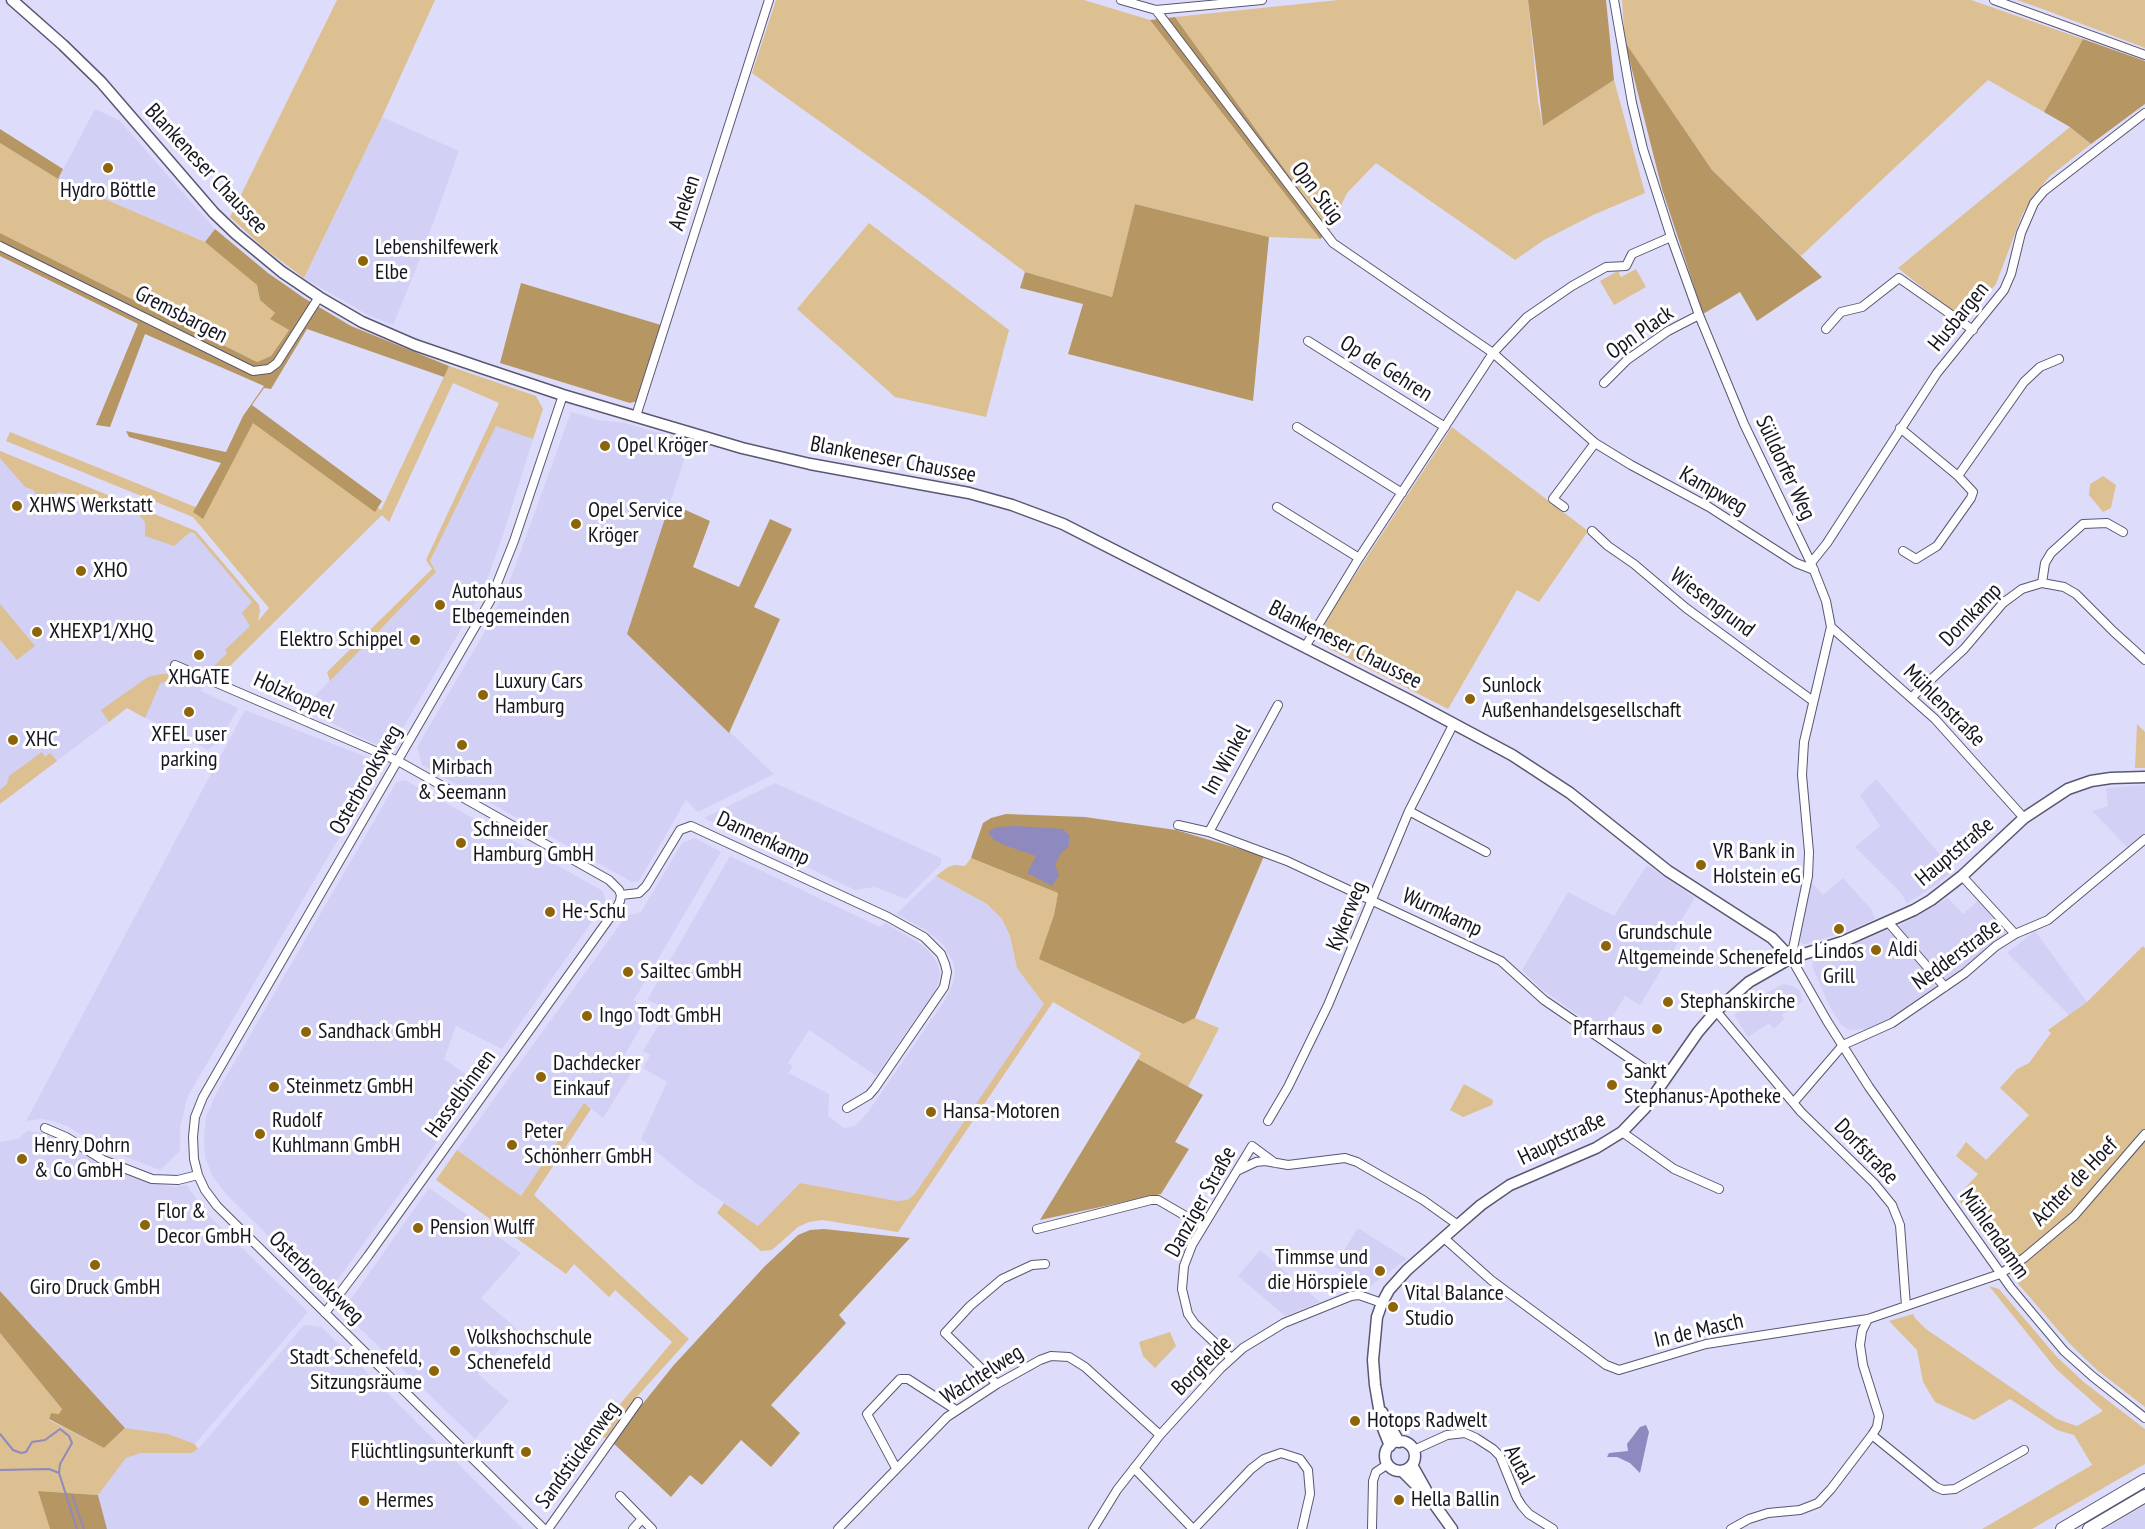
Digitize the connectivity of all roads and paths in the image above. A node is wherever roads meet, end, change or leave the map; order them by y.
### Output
1 (12, 0) edge
2 (769, 0) edge
3 (1121, 0) edge
4 (1262, 0) edge
5 (1614, 0) edge
6 (1994, 0) edge
7 (1156, 10) junction
8 (2145, 55) edge
9 (2145, 113) edge
10 (1671, 237) junction
11 (0, 246) edge
12 (319, 297) junction
13 (1699, 315) junction
14 (1826, 329) dead end
15 (1973, 330) junction
16 (1308, 342) dead end
17 (1493, 353) junction
18 (2059, 359) dead end
19 (1604, 383) dead end
20 (563, 395) junction
21 (636, 416) junction
22 (1297, 427) dead end
23 (1445, 427) junction
24 (1900, 428) junction
25 (1595, 443) junction
26 (1958, 476) junction
27 (1402, 493) junction
28 (1277, 507) dead end
29 (1564, 507) dead end
30 (1592, 531) dead end
31 (2122, 532) dead end
32 (1903, 550) dead end
33 (1359, 558) junction
34 (1812, 566) junction
35 (2042, 583) junction
36 (1831, 627) junction
37 (1305, 646) junction
38 (2145, 660) edge
39 (176, 665) dead end
40 (1912, 696) junction
41 (1813, 701) junction
42 (1278, 705) dead end
43 (1454, 723) junction
44 (398, 761) junction
45 (2145, 777) edge
46 (1409, 811) junction
47 (2024, 818) junction
48 (1178, 825) dead end
49 (1209, 832) junction
50 (2145, 839) edge
51 (1486, 852) dead end
52 (1962, 876) junction
53 (621, 895) junction
54 (1373, 901) junction
55 (1888, 922) junction
56 (2015, 934) junction
57 (1791, 958) junction
58 (1946, 987) junction
59 (1716, 1011) junction
60 (1843, 1045) junction
61 (1664, 1082) junction
62 (1794, 1102) junction
63 (847, 1108) dead end
64 (1268, 1120) dead end
65 (45, 1128) dead end
66 (1622, 1132) junction
67 (2145, 1134) edge
68 (1275, 1163) junction
69 (1237, 1172) junction
70 (198, 1175) junction
71 (1719, 1189) dead end
72 (1458, 1225) junction
73 (1203, 1226) junction
74 (1037, 1229) dead end
75 (1444, 1238) junction
76 (1045, 1264) dead end
77 (2000, 1274) junction
78 (1382, 1303) junction
79 (1906, 1306) junction
80 (326, 1313) junction
81 (1868, 1319) junction
82 (1230, 1358) junction
83 (998, 1384) junction
84 (638, 1402) dead end
85 (956, 1410) junction
86 (2145, 1418) edge
87 (1161, 1435) junction
88 (1872, 1435) junction
89 (1394, 1444) junction
90 (1414, 1450) junction
91 (2024, 1450) dead end
92 (1388, 1464) junction
93 (896, 1468) junction
94 (1134, 1468) junction
95 (1407, 1468) junction
96 (2145, 1480) edge
97 (620, 1496) dead end
98 (2145, 1496) edge
99 (642, 1519) junction
100 (546, 1529) edge
101 (633, 1529) edge
102 (652, 1529) edge
103 (838, 1529) edge
104 (1093, 1529) edge
105 (1194, 1529) edge
106 (1302, 1529) edge
107 (1372, 1529) edge
108 (1452, 1529) edge
109 (1553, 1529) edge
110 (1731, 1529) edge
111 (2062, 1529) edge
112 (2089, 1529) edge

1 - 12 main road, Blankeneser Chaussee
2 - 21 street, Aneken
3 - 7 street
4 - 7 street
5 - 10 street, Sülldorfer Weg
6 - 8 street
7 - 17 street, Opn Stüg
9 - 15 street, Husbargen
10 - 13 street, Sülldorfer Weg
10 - 17 street, Op de Gehren
11 - 12 street, Gremsbargen
12 - 20 main road, Blankeneser Chaussee
13 - 19 street, Opn Plack
13 - 34 street, Sülldorfer Weg
14 - 15 street
15 - 24 street, Husbargen
16 - 23 street, Op de Gehren
17 - 23 street, Op de Gehren
17 - 25 street, Kampweg
18 - 26 street
20 - 21 main road, Blankeneser Chaussee
20 - 44 street, Osterbrooksweg
21 - 37 main road, Blankeneser Chaussee
22 - 27 street
23 - 27 street, Op de Gehren
24 - 26 street
24 - 34 street, Husbargen
25 - 29 street
25 - 34 street, Kampweg
26 - 32 street
27 - 33 street, Op de Gehren
28 - 33 street
30 - 41 street, Wiesengrund
31 - 35 street
33 - 37 street, Op de Gehren
34 - 36 street, Sülldorfer Weg
35 - 38 street
35 - 40 street, Dornkamp
36 - 40 street, Mühlenstraße
36 - 41 street, Sülldorfer Weg
37 - 43 main road, Blankeneser Chaussee
39 - 44 street, Holzkoppel
40 - 47 street, Mühlenstraße
41 - 57 street, Sülldorfer Weg
42 - 49 street, Im Winkel
43 - 46 street, Kykerweg
43 - 57 main road, Blankeneser Chaussee
44 - 53 street
44 - 70 street, Osterbrooksweg
45 - 47 main road, Hauptstraße
46 - 51 street
46 - 54 street, Kykerweg
47 - 52 main road, Hauptstraße
48 - 49 street, Wurmkamp
49 - 54 street, Wurmkamp
50 - 56 street, Nedderstraße
52 - 55 main road, Hauptstraße
52 - 56 street
53 - 63 street, Dannenkamp
53 - 80 street, Hasselbinnen
54 - 61 street, Wurmkamp
54 - 64 street, Kykerweg
55 - 57 main road, Hauptstraße
55 - 58 street
56 - 58 street, Nedderstraße
57 - 59 main road, Hauptstraße
57 - 60 street, Mühlendamm
58 - 60 street, Nedderstraße
59 - 61 main road, Hauptstraße
59 - 62 street, Dorfstraße
60 - 62 street, Nedderstraße
60 - 77 street, Mühlendamm
61 - 66 main road, Hauptstraße
62 - 79 street, Dorfstraße
65 - 70 street
66 - 71 street
66 - 72 main road, Hauptstraße
67 - 77 street, Achter de Hoef
68 - 69 street
68 - 69 street, Danziger Straße
68 - 72 street
69 - 73 street, Danziger Straße
70 - 80 street, Osterbrooksweg
72 - 75 main road, Hauptstraße
73 - 74 street
73 - 82 street, Danziger Straße
75 - 78 main road, Hauptstraße
75 - 81 street, In de Masch
76 - 83 street
77 - 79 street, In de Masch
77 - 86 street, Mühlendamm
78 - 82 street, Borgfelde
78 - 89 main road, Hauptstraße
79 - 81 street, In de Masch
80 - 100 street, Osterbrooksweg
81 - 88 street
82 - 87 street, Borgfelde
83 - 85 street, Wachtelweg
83 - 87 street, Wachtelweg
84 - 100 street, Sandstückenweg
85 - 93 street, Wachtelweg
85 - 93 street
87 - 94 street, Borgfelde
88 - 91 street
88 - 110 street
89 - 90 main road
89 - 92 main road, Hauptstraße
90 - 95 main road
90 - 109 street, Autal
92 - 95 main road
92 - 107 street
93 - 103 street, Wachtelweg
94 - 104 street, Borgfelde
94 - 105 street
95 - 108 main road
96 - 111 highway
97 - 99 street
98 - 112 highway
99 - 101 street
99 - 102 street
105 - 106 street

